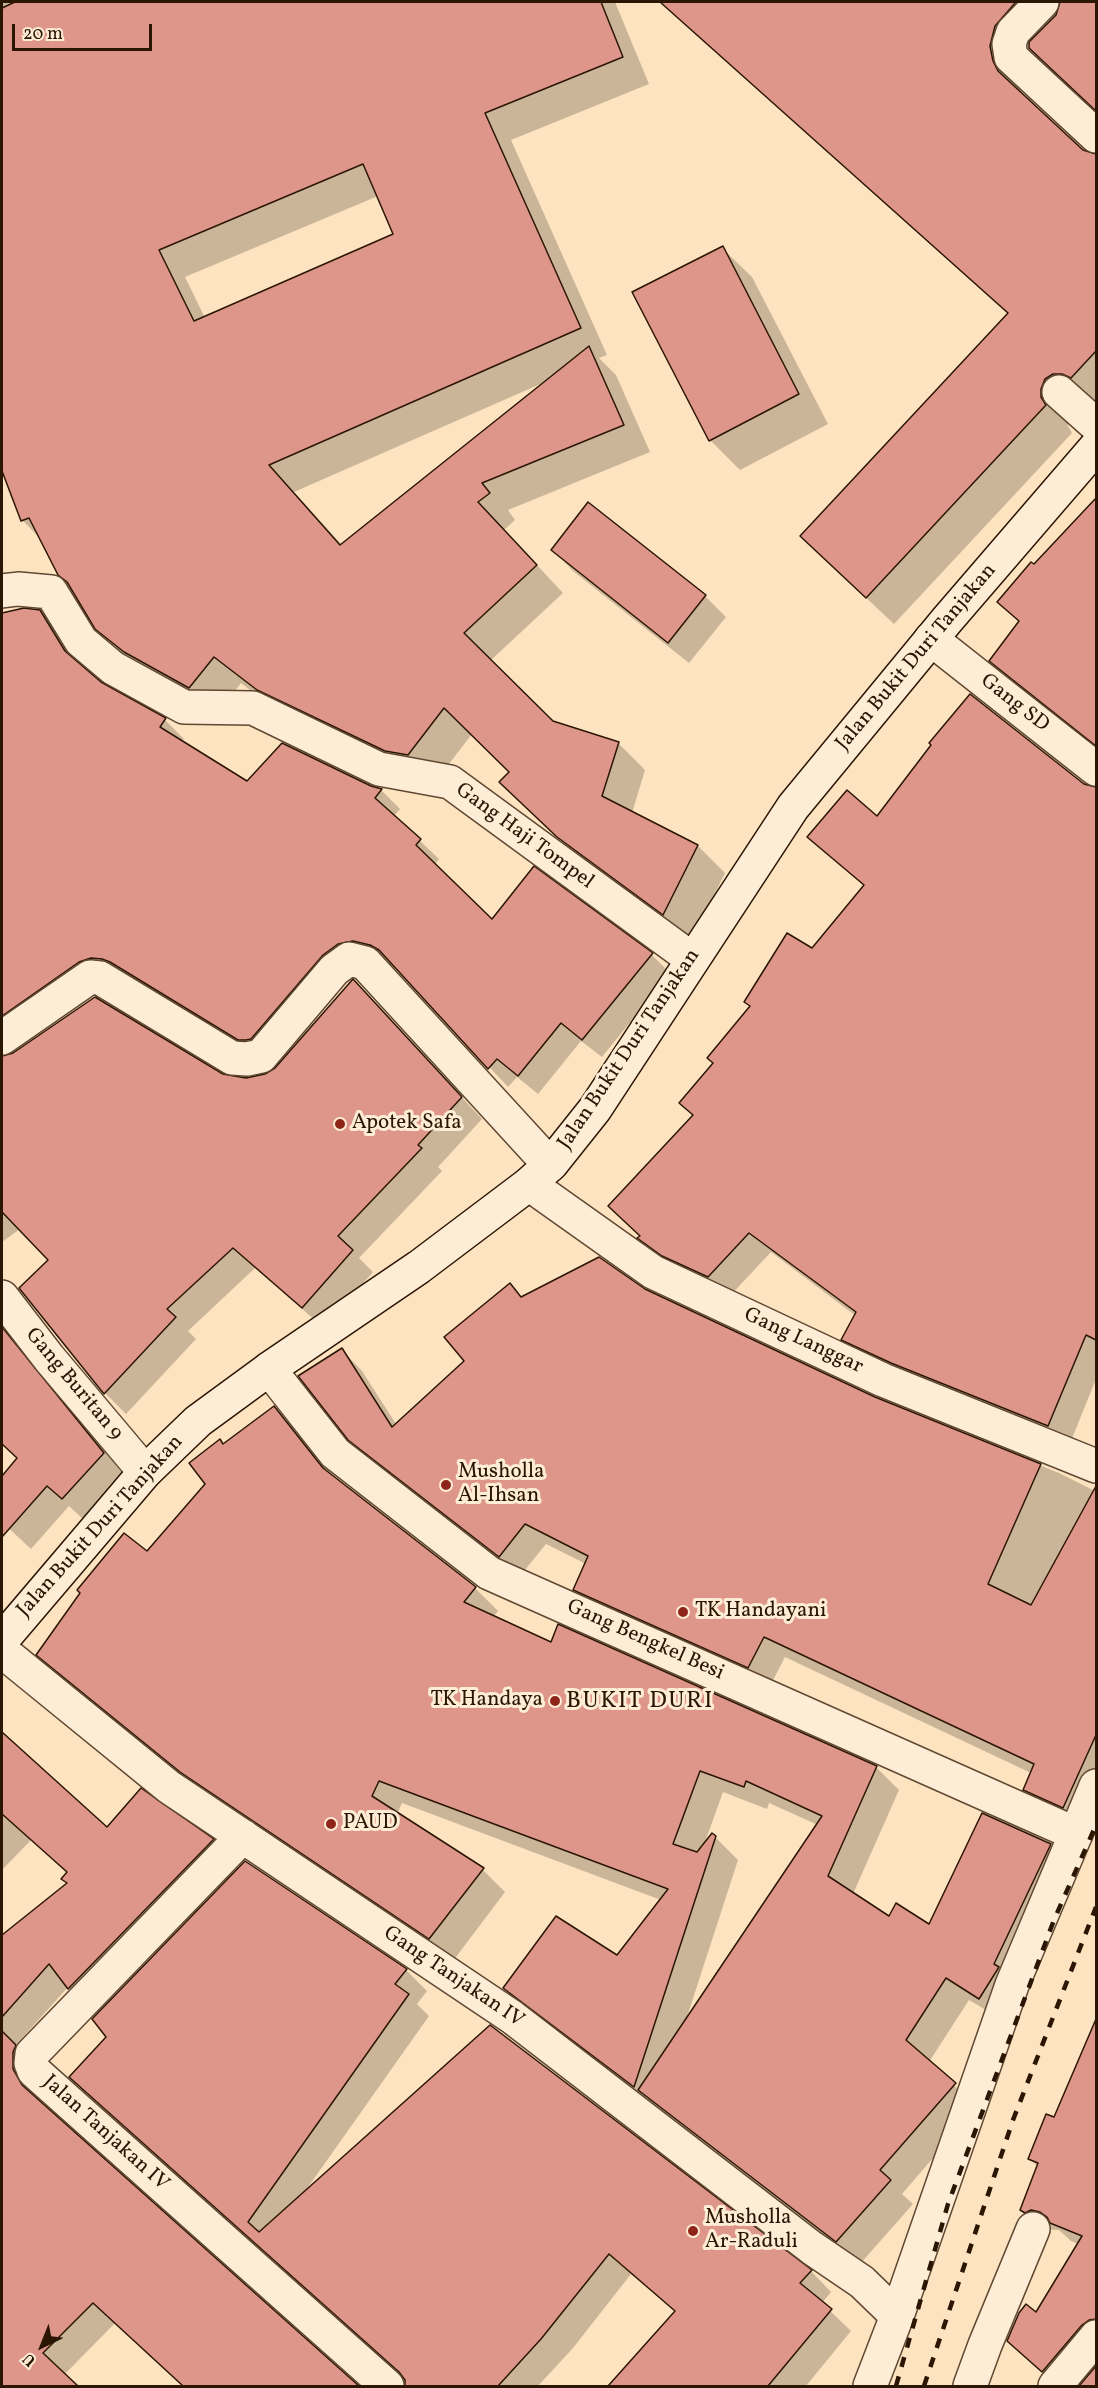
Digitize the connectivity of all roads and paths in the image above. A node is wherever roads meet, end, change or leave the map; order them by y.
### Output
1 (1042, 2) edge
2 (1096, 136) edge
3 (1059, 392) dead end
4 (1096, 425) edge
5 (1096, 447) edge
6 (2, 591) edge
7 (931, 639) junction
8 (1096, 770) edge
9 (692, 959) junction
10 (2, 1038) edge
11 (539, 1175) junction
12 (2, 1297) edge
13 (269, 1369) junction
14 (1096, 1466) edge
15 (145, 1472) junction
16 (2, 1640) edge
17 (2, 1651) edge
18 (1096, 1786) edge
19 (1076, 1834) junction
20 (243, 1836) junction
21 (1034, 2229) dead end
22 (897, 2316) junction
23 (1096, 2337) edge
24 (982, 2380) edge
25 (387, 2386) edge
26 (870, 2386) edge
27 (1055, 2386) edge

1 - 2 street
3 - 4 street
5 - 7 street, Jalan Bukit Duri Tanjakan
6 - 9 street, Gang Haji Tompel
7 - 8 street, Gang SD
7 - 9 street, Jalan Bukit Duri Tanjakan
9 - 11 street, Jalan Bukit Duri Tanjakan
10 - 11 street, Gang Langgar
11 - 13 street, Jalan Bukit Duri Tanjakan
11 - 14 street, Gang Langgar
12 - 15 street, Gang Buritan 9
13 - 15 street, Jalan Bukit Duri Tanjakan
13 - 19 street, Gang Bengkel Besi
15 - 16 street, Jalan Bukit Duri Tanjakan
17 - 20 street, Gang Tanjakan IV
18 - 19 street
19 - 22 street
20 - 22 street, Gang Tanjakan IV
20 - 25 street, Jalan Tanjakan IV
21 - 24 street
22 - 26 street
23 - 27 street

